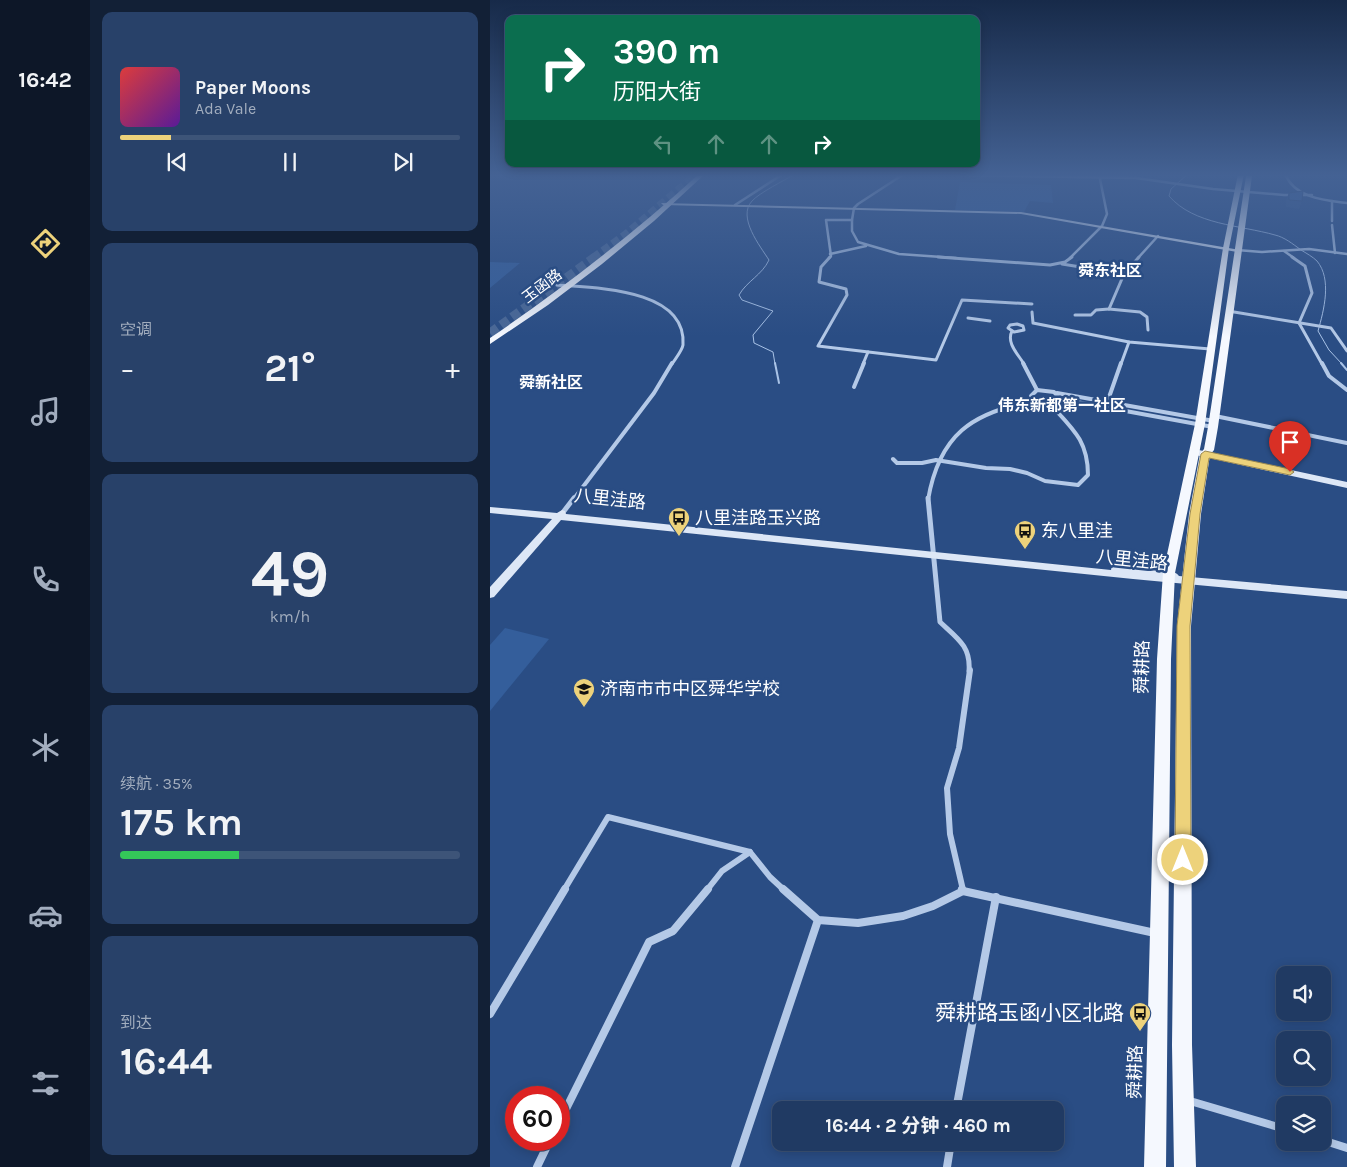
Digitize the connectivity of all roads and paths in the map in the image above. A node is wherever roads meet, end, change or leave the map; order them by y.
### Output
1 (633, 228) edge
2 (636, 228) edge
3 (827, 228) edge
4 (852, 228) edge
5 (1100, 228) edge
6 (1116, 228) edge
7 (1230, 228) edge
8 (1241, 228) edge
9 (1333, 228) edge
10 (1158, 236) junction
11 (868, 246) junction
12 (1226, 248) junction
13 (1238, 250) junction
14 (1284, 251) junction
15 (1335, 253) junction
16 (830, 254) junction
17 (1347, 254) edge
18 (1057, 263) junction
19 (1124, 274) junction
20 (558, 285) junction
21 (566, 286) junction
22 (1032, 304) dead end
23 (1109, 309) junction
24 (1228, 311) junction
25 (1032, 312) dead end
26 (1075, 315) dead end
27 (968, 318) dead end
28 (990, 321) dead end
29 (1033, 323) junction
30 (1299, 323) junction
31 (1021, 325) junction
32 (1148, 330) dead end
33 (1012, 331) junction
34 (490, 334) edge
35 (490, 342) edge
36 (1129, 342) junction
37 (1210, 349) junction
38 (868, 352) junction
39 (1347, 352) edge
40 (854, 387) dead end
41 (1037, 390) junction
42 (1347, 390) edge
43 (1057, 394) junction
44 (1060, 399) junction
45 (1034, 401) junction
46 (1107, 402) junction
47 (1051, 405) junction
48 (1214, 421) junction
49 (1200, 422) junction
50 (1347, 444) edge
51 (1201, 451) junction
52 (892, 459) dead end
53 (939, 460) junction
54 (1347, 484) edge
55 (490, 503) edge
56 (490, 510) edge
57 (561, 514) junction
58 (934, 552) junction
59 (1168, 577) junction
60 (1189, 582) junction
61 (490, 594) edge
62 (1347, 596) edge
63 (750, 852) junction
64 (962, 891) junction
65 (996, 897) junction
66 (818, 920) junction
67 (1159, 934) junction
68 (490, 1014) edge
69 (1183, 1100) junction
70 (570, 1101) edge
71 (958, 1101) edge
72 (1276, 1126) edge
73 (1331, 1143) edge
74 (1347, 1148) edge
75 (545, 1151) edge
76 (950, 1151) edge
77 (537, 1167) edge
78 (735, 1167) edge
79 (947, 1167) edge
80 (1156, 1167) edge
81 (1185, 1167) edge

1 - 20 main road, 玉函路
2 - 21 main road, 玉函路
3 - 16 street
4 - 11 street
5 - 18 street
6 - 10 street
7 - 12 main road, 舜耕路
8 - 13 main road, 舜耕路
9 - 15 street
10 - 12 street
10 - 19 street
11 - 16 street
11 - 18 street
12 - 13 street
12 - 37 main road, 舜耕路
13 - 14 street
13 - 24 main road, 舜耕路
14 - 15 street
14 - 30 street
15 - 17 street
16 - 38 street
18 - 19 street
19 - 23 street
20 - 21 street
20 - 34 main road, 玉函路
21 - 35 main road, 玉函路
21 - 57 street
22 - 38 street
23 - 26 street
23 - 32 street
24 - 30 street
24 - 48 main road, 舜耕路
25 - 29 street
27 - 28 street
29 - 31 street
29 - 36 street
30 - 39 street
30 - 42 street
31 - 33 street
31 - 33 street
33 - 41 street
36 - 37 street
36 - 46 street
37 - 49 main road, 舜耕路
38 - 40 street
41 - 43 street
41 - 45 street
43 - 44 street
43 - 46 street
44 - 47 street
44 - 49 street
45 - 47 street
45 - 53 street
46 - 49 street
47 - 53 street
48 - 49 street
48 - 50 street
48 - 51 main road, 舜耕路
49 - 51 main road, 舜耕路
51 - 54 street
51 - 59 main road, 舜耕路
51 - 60 main road, 舜耕路
52 - 53 street
53 - 58 street
55 - 57 street, 八里洼路
56 - 57 street, 八里洼路
57 - 58 street, 八里洼路
57 - 61 street
58 - 59 street, 八里洼路
58 - 64 street
59 - 60 street, 八里洼路
59 - 67 main road, 舜耕路
60 - 62 street, 八里洼路
60 - 69 main road, 舜耕路
63 - 66 street
63 - 68 street
63 - 70 street
64 - 65 street
64 - 66 street
65 - 67 street
65 - 71 street
66 - 78 street
67 - 80 main road, 舜耕路
69 - 72 street
69 - 81 main road, 舜耕路
73 - 74 street
75 - 77 street
76 - 79 street

